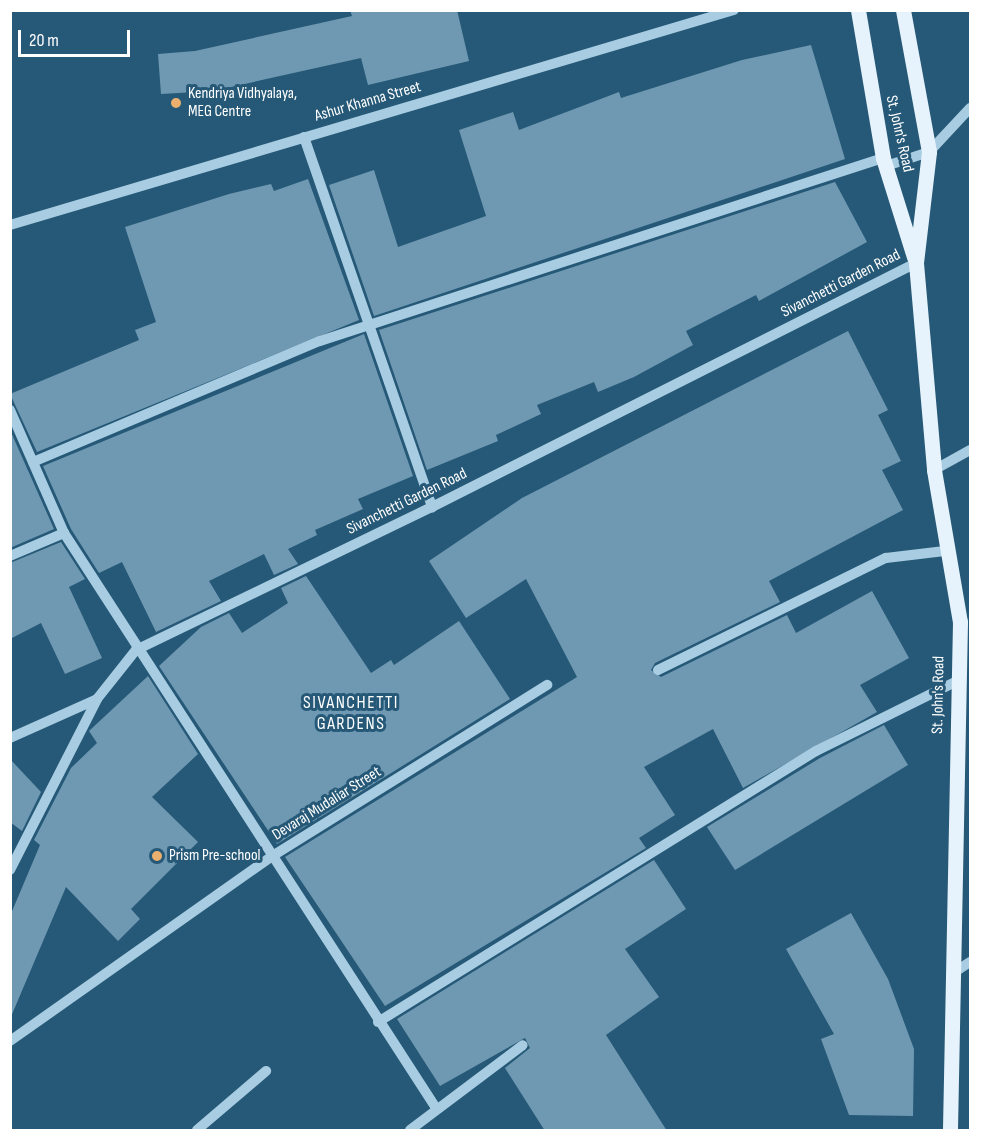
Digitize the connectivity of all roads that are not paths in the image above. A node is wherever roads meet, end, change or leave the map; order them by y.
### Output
1 (734, 10) edge
2 (858, 10) edge
3 (903, 10) edge
4 (970, 108) edge
5 (304, 137) junction
6 (929, 152) junction
7 (885, 162) junction
8 (10, 225) edge
9 (916, 263) junction
10 (366, 326) junction
11 (10, 410) edge
12 (970, 450) edge
13 (33, 462) junction
14 (934, 470) junction
15 (432, 507) junction
16 (64, 533) junction
17 (945, 551) junction
18 (10, 556) edge
19 (965, 621) edge
20 (135, 650) junction
21 (658, 670) dead end
22 (957, 681) junction
23 (547, 685) dead end
24 (97, 699) junction
25 (10, 738) edge
26 (274, 855) junction
27 (10, 870) edge
28 (970, 962) edge
29 (952, 973) junction
30 (378, 1022) junction
31 (10, 1041) edge
32 (523, 1045) dead end
33 (266, 1071) dead end
34 (436, 1108) junction
35 (197, 1131) edge
36 (410, 1131) edge
37 (950, 1131) edge

1 - 5 street, Ashur Khanna Street
2 - 7 main road, St. John's Road
3 - 6 main road, St. John's Road
4 - 6 street
5 - 8 street, Ashur Khanna Street
5 - 10 street
6 - 7 street
6 - 9 main road, St. John's Road
7 - 9 main road, St. John's Road
7 - 10 street
9 - 14 main road, St. John's Road
9 - 15 street, Sivanchetti Garden Road
10 - 13 street
10 - 15 street
11 - 13 street
12 - 14 street
13 - 16 street
14 - 17 main road, St. John's Road
15 - 20 street, Sivanchetti Garden Road
16 - 18 street
16 - 20 street
17 - 19 main road, St. John's Road
17 - 21 street
19 - 22 main road, St. John's Road
20 - 24 street, Sivanchetti Garden Road
20 - 26 street
22 - 29 main road, St. John's Road
22 - 30 street
23 - 26 street, Devaraj Mudaliar Street
24 - 25 street
24 - 27 street, Sivanchetti Garden Road
26 - 30 street
26 - 31 street, Devaraj Mudaliar Street
28 - 29 street
29 - 37 main road, St. John's Road
30 - 34 street
32 - 34 street
33 - 35 street
34 - 36 street

